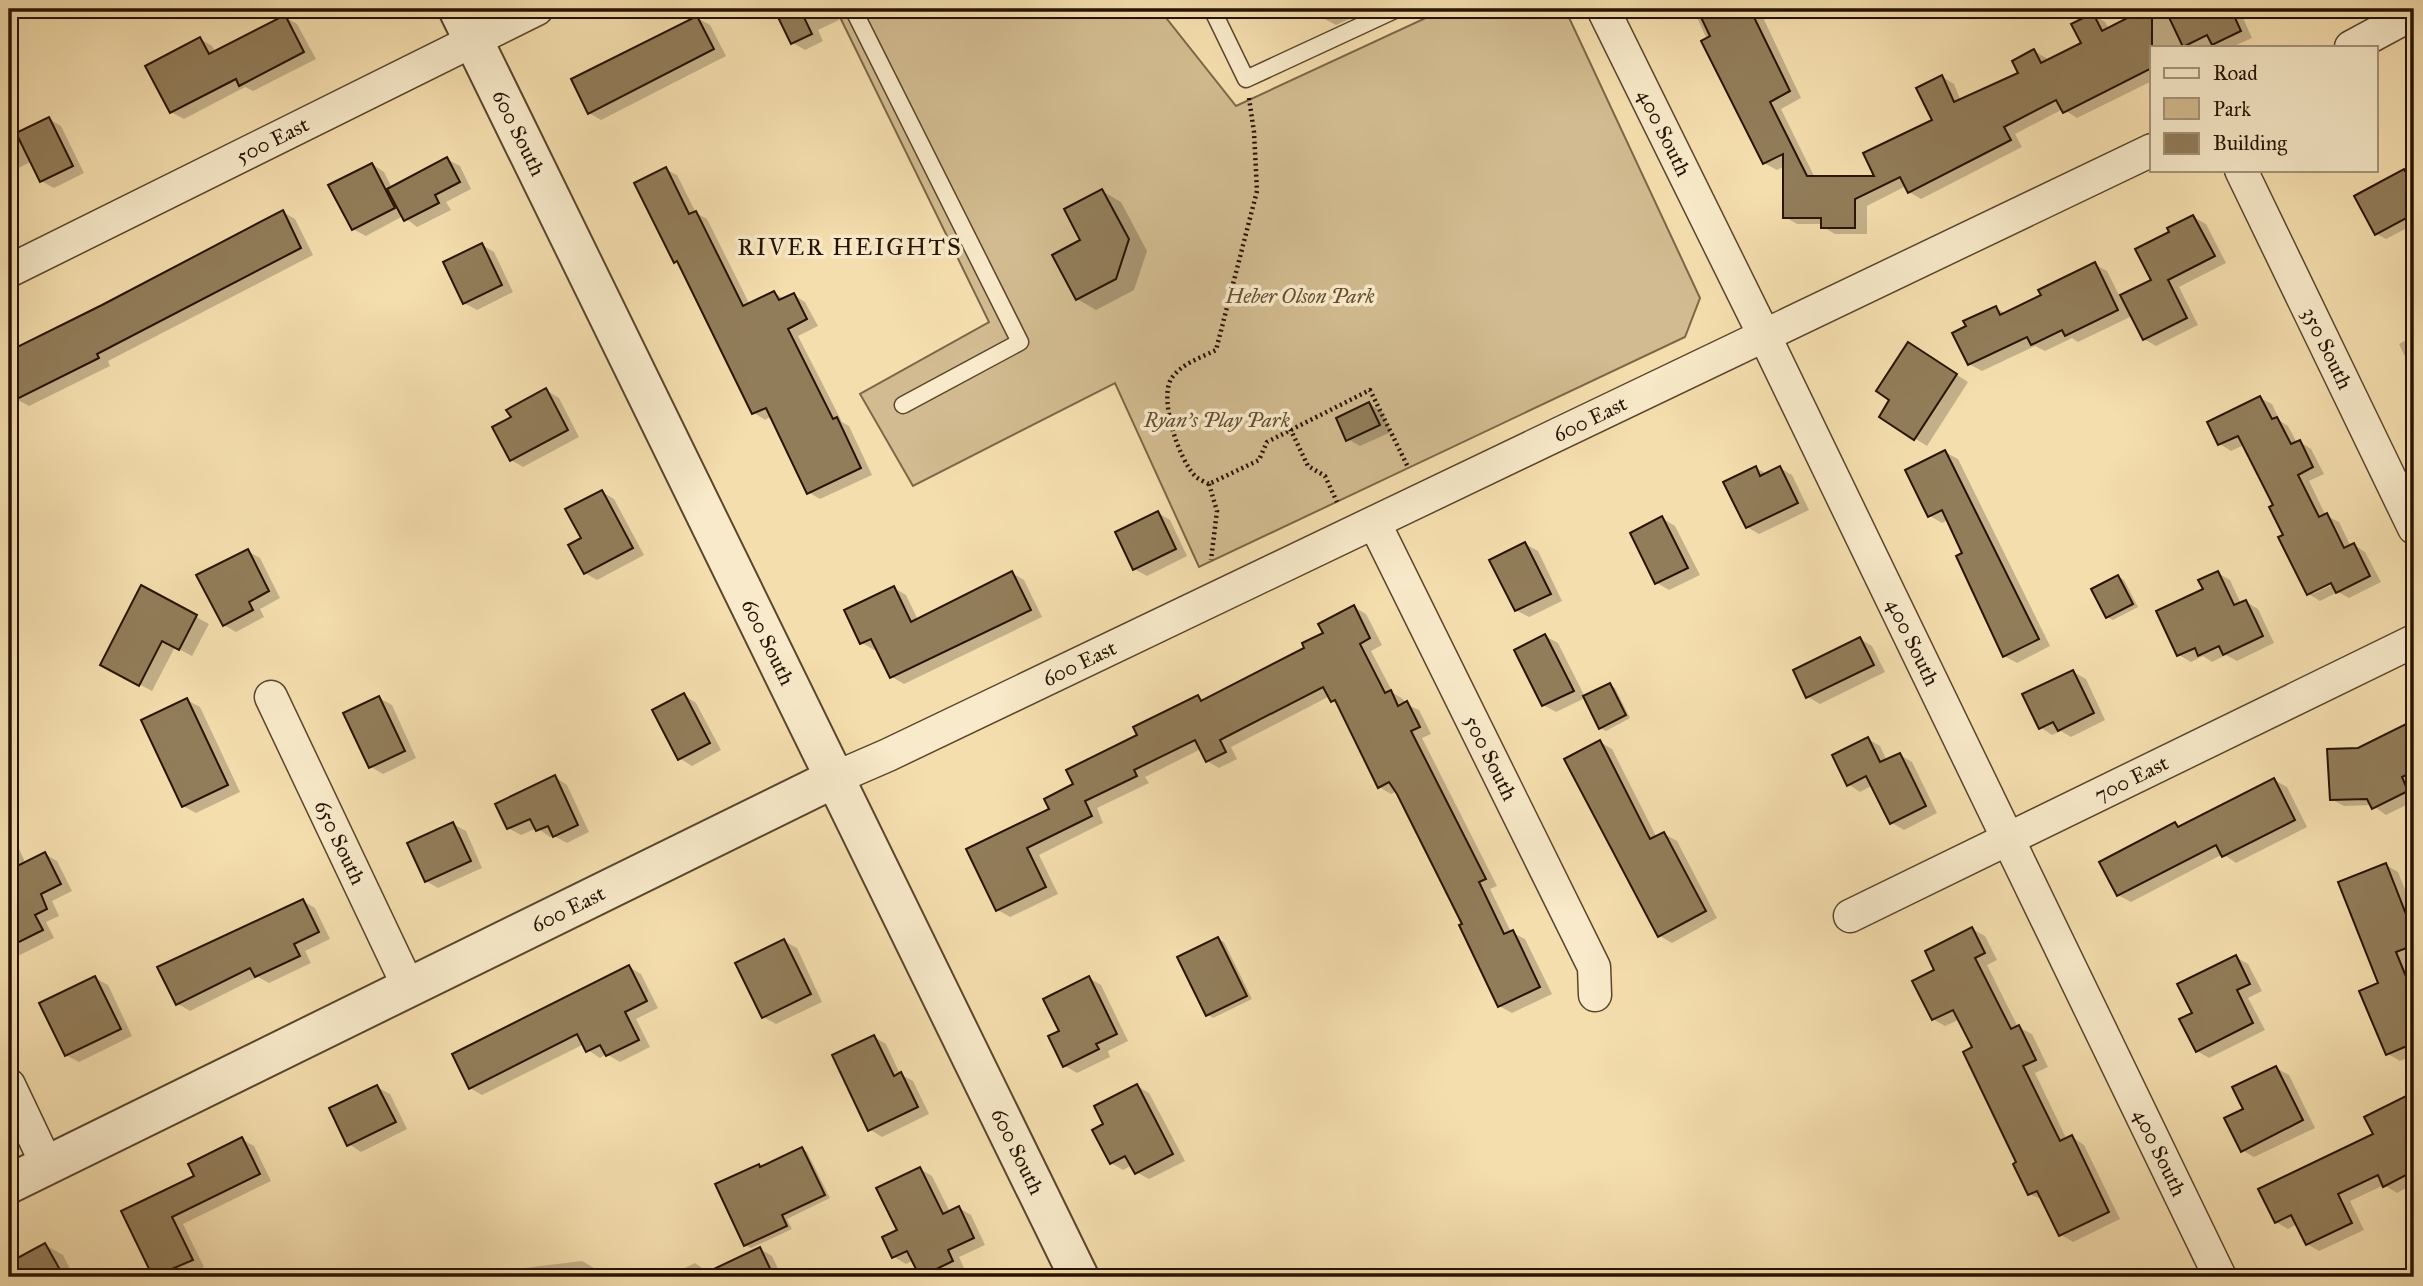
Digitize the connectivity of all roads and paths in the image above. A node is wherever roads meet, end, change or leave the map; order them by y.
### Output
1 (537, 9) edge
2 (853, 9) edge
3 (1212, 9) edge
4 (1397, 9) edge
5 (1603, 9) edge
6 (2414, 13) edge
7 (466, 24) edge
8 (2353, 46) edge
9 (1246, 79) junction
10 (2150, 151) edge
11 (2242, 172) edge
12 (9, 271) edge
13 (1765, 337) junction
14 (903, 405) dead end
15 (1283, 414) dead end
16 (1292, 430) junction
17 (1408, 467) dead end
18 (1209, 484) junction
19 (1337, 502) dead end
20 (1375, 524) junction
21 (2414, 528) edge
22 (1211, 560) dead end
23 (2414, 641) edge
24 (271, 697) dead end
25 (835, 778) junction
26 (2008, 839) junction
27 (1850, 916) dead end
28 (409, 988) junction
29 (1595, 995) dead end
30 (9, 1085) edge
31 (47, 1165) junction
32 (9, 1184) edge
33 (1072, 1275) edge
34 (2220, 1277) edge

1 - 7 street, 500 East
2 - 14 lane
3 - 9 lane
4 - 9 lane
5 - 13 street, 400 South
6 - 8 street
7 - 12 street, 500 East
7 - 25 street, 600 South
9 - 18 path
10 - 13 street, 600 East
11 - 21 street, 350 South
13 - 20 street, 600 East
13 - 26 street, 400 South
15 - 16 path
16 - 17 path
16 - 18 path
16 - 19 path
18 - 22 path
20 - 25 street, 600 East
20 - 29 street, 500 South
23 - 26 street, 700 East
24 - 28 street, 650 South
25 - 28 street, 600 East
25 - 33 street, 600 South
26 - 27 street, 700 East
26 - 34 street, 400 South
28 - 31 street, 600 East
30 - 31 street
31 - 32 street, 600 East

